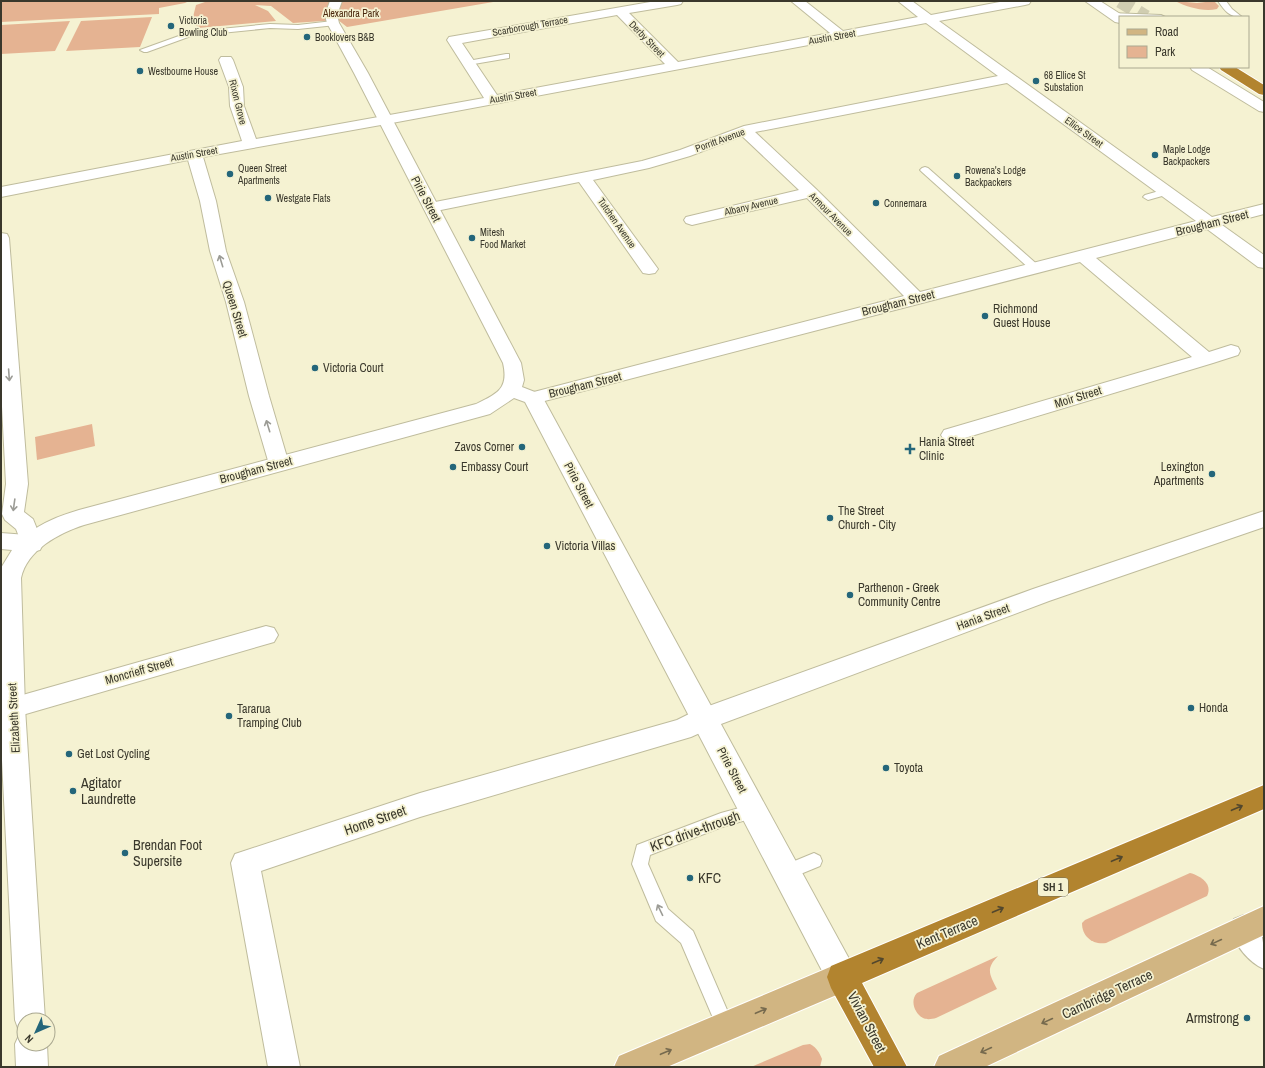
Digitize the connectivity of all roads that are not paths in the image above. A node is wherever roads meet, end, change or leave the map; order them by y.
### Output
1 (336, 1) edge
2 (677, 1) edge
3 (797, 1) edge
4 (904, 1) edge
5 (1025, 1) edge
6 (1091, 1) edge
7 (1222, 1) edge
8 (619, 10) junction
9 (1236, 16) edge
10 (1117, 17) edge
11 (930, 20) junction
12 (333, 23) junction
13 (840, 36) junction
14 (144, 50) dead end
15 (506, 56) dead end
16 (226, 60) dead end
17 (468, 64) junction
18 (674, 66) junction
19 (1199, 68) edge
20 (1228, 68) edge
21 (1010, 78) junction
22 (1264, 90) edge
23 (494, 100) junction
24 (1264, 108) edge
25 (385, 120) junction
26 (744, 130) junction
27 (250, 144) junction
28 (194, 154) junction
29 (925, 170) dead end
30 (584, 178) junction
31 (1, 192) edge
32 (810, 192) junction
33 (1166, 192) junction
34 (1148, 197) dead end
35 (431, 207) junction
36 (1264, 209) edge
37 (692, 220) dead end
38 (1210, 223) junction
39 (1, 238) edge
40 (1084, 256) junction
41 (1264, 263) edge
42 (1035, 268) junction
43 (649, 269) dead end
44 (917, 299) junction
45 (4, 342) edge
46 (1231, 351) dead end
47 (1206, 359) junction
48 (511, 390) junction
49 (533, 398) junction
50 (951, 435) dead end
51 (279, 464) junction
52 (1264, 518) edge
53 (1, 541) edge
54 (32, 544) junction
55 (266, 635) dead end
56 (12, 708) junction
57 (704, 718) junction
58 (1264, 797) edge
59 (754, 811) junction
60 (814, 861) dead end
61 (786, 872) junction
62 (1254, 925) edge
63 (1264, 954) edge
64 (842, 977) junction
65 (30, 1012) edge
66 (725, 1026) junction
67 (31, 1052) edge
68 (32, 1067) edge
69 (284, 1067) edge
70 (630, 1067) edge
71 (891, 1067) edge
72 (950, 1067) edge

1 - 12 street
2 - 8 street, Scarborough Terrace
3 - 13 street
4 - 11 street, Ellice Street
5 - 11 street, Austin Street
6 - 10 street
7 - 9 lane
8 - 17 street, Scarborough Terrace
8 - 18 street, Derby Street
11 - 13 street, Austin Street
11 - 21 street, Ellice Street
12 - 14 lane
12 - 25 street, Pirie Street
13 - 18 street, Austin Street
15 - 17 lane
16 - 27 street, Rixon Grove
17 - 23 street, Scarborough Terrace
18 - 23 street, Austin Street
19 - 24 street
20 - 22 highway
21 - 26 street, Porritt Avenue
21 - 33 street, Ellice Street
23 - 25 street, Austin Street
25 - 27 street, Austin Street
25 - 35 street, Pirie Street
26 - 30 street, Porritt Avenue
26 - 32 street, Armour Avenue
27 - 28 street, Austin Street
28 - 31 street, Austin Street
51 -> 28 street, Queen Street
29 - 42 lane
30 - 35 street, Porritt Avenue
30 - 43 street, Tutchen Avenue
32 - 37 street, Albany Avenue
32 - 44 street, Armour Avenue
33 - 34 lane
33 - 38 street, Ellice Street
35 - 48 street, Pirie Street
36 - 38 street, Brougham Street
38 - 40 street, Brougham Street
38 - 41 street, Ellice Street
39 - 45 street
40 - 42 street, Brougham Street
40 - 47 street
42 - 44 street, Brougham Street
44 - 49 street, Brougham Street
45 -> 54 street
46 - 47 street, Moir Street
47 - 50 street, Moir Street
48 - 49 street
48 - 51 street, Brougham Street
49 - 57 street, Pirie Street
51 - 54 street, Brougham Street
52 - 57 street, Hania Street
53 - 54 street
54 - 56 street, Elizabeth Street
55 - 56 street, Moncrieff Street
56 - 65 street, Elizabeth Street
57 - 59 street, Pirie Street
57 - 69 street, Home Street
64 -> 58 highway, Kent Terrace / SH 1
59 - 61 street, Pirie Street
66 -> 59 lane, KFC drive-through
60 - 61 lane
61 - 64 street, Pirie Street
62 - 63 street
62 -> 72 main road, Cambridge Terrace
66 -> 64 main road, Kent Terrace
64 - 71 highway, Vivian Street
70 -> 66 main road, Kent Terrace
67 - 68 street

